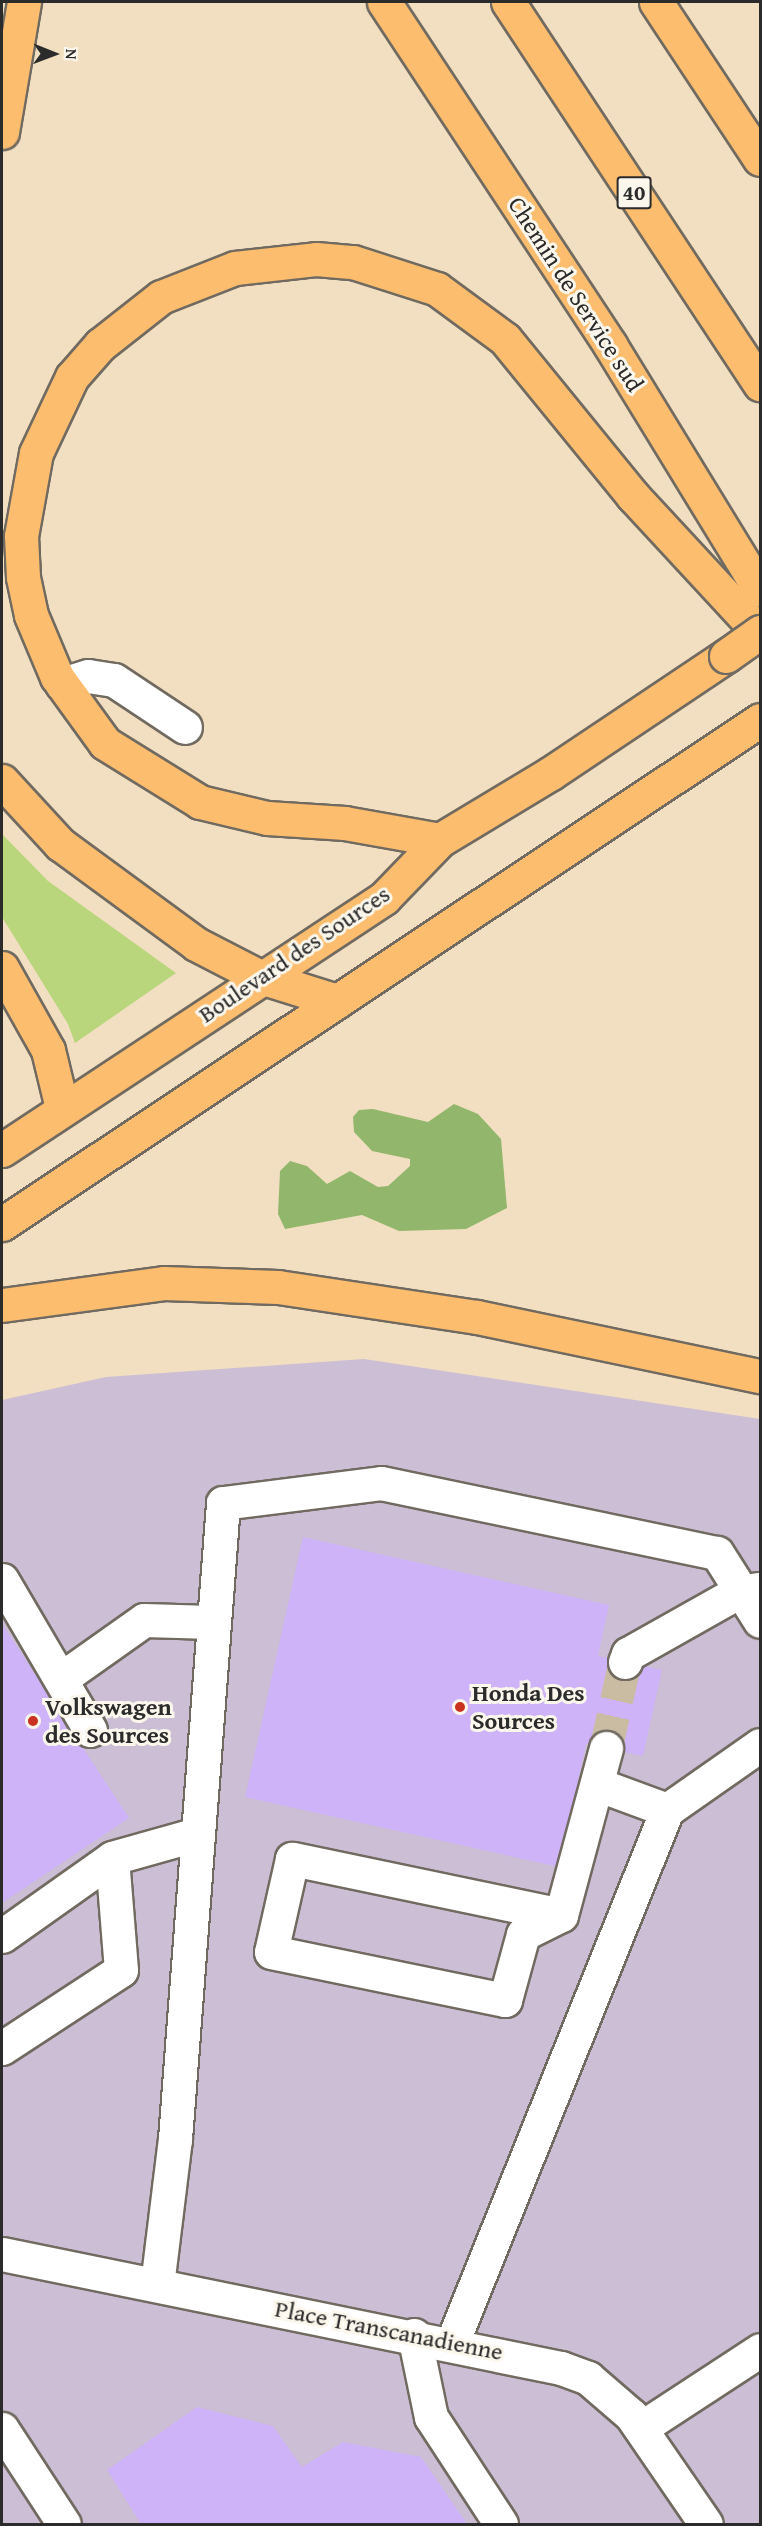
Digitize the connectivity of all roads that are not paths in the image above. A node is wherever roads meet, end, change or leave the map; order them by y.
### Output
1 (24, 2) edge
2 (384, 2) edge
3 (508, 2) edge
4 (656, 2) edge
5 (2, 132) edge
6 (760, 159) edge
7 (760, 384) edge
8 (760, 590) edge
9 (760, 633) edge
10 (62, 684) junction
11 (760, 720) edge
12 (185, 727) dead end
13 (2, 781) edge
14 (440, 840) junction
15 (2, 968) edge
16 (260, 977) junction
17 (337, 1000) junction
18 (62, 1108) junction
19 (2, 1149) edge
20 (2, 1224) edge
21 (2, 1305) edge
22 (760, 1376) edge
23 (2, 1580) edge
24 (749, 1590) edge
25 (760, 1621) edge
26 (212, 1622) junction
27 (625, 1662) tunnel mouth
28 (62, 1677) junction
29 (90, 1730) dead end
30 (760, 1745) edge
31 (606, 1748) tunnel mouth
32 (599, 1785) junction
33 (667, 1810) junction
34 (194, 1835) junction
35 (112, 1858) junction
36 (561, 1915) junction
37 (2, 1936) edge
38 (2, 2048) edge
39 (2, 2254) edge
40 (158, 2285) junction
41 (414, 2335) junction
42 (452, 2343) junction
43 (760, 2350) edge
44 (2, 2428) edge
45 (641, 2428) junction
46 (64, 2524) edge
47 (501, 2524) edge
48 (706, 2524) edge

1 - 5 main road
2 - 8 main road, Chemin de Service sud
3 - 7 main road, 40
4 - 6 main road
9 - 10 main road
9 - 14 main road, Boulevard des Sources, bridge
10 - 12 street
10 - 14 main road
11 - 17 main road
13 - 16 main road
14 - 16 main road, Boulevard des Sources
15 - 18 main road
16 - 17 main road
16 - 18 main road, Boulevard des Sources
17 - 20 main road
18 - 19 main road, Boulevard des Sources
21 - 22 main road
23 - 28 street
24 - 25 street
24 - 26 street
24 - 27 street
26 - 28 street
26 - 34 street
28 - 29 street
30 - 33 street
31 - 32 street
32 - 33 street
32 - 36 street
33 - 42 street
34 - 35 street
34 - 40 street
35 - 37 street
35 - 38 street
36 - 36 street
39 - 40 street, Place Transcanadienne
40 - 41 street, Place Transcanadienne
41 - 42 street, Place Transcanadienne
41 - 47 street
42 - 45 street, Place Transcanadienne
43 - 45 street
44 - 46 street
45 - 48 street, Place Transcanadienne

